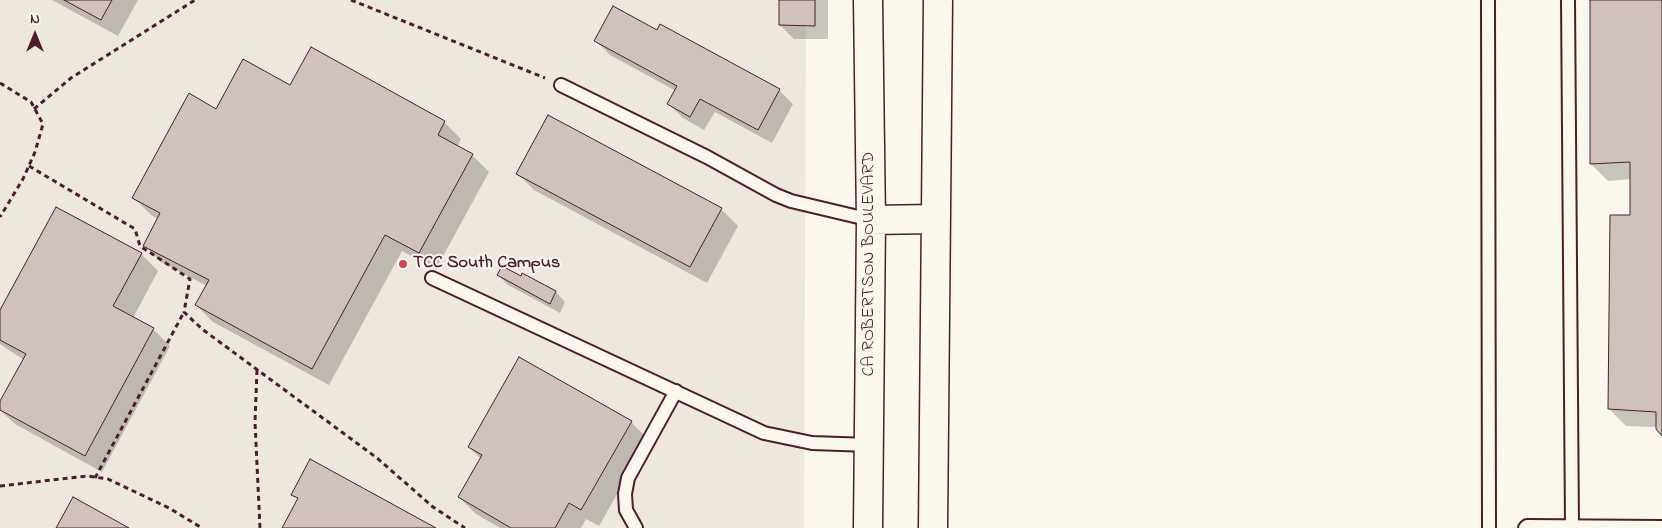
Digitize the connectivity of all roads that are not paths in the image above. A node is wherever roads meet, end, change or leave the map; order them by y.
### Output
1 (868, 0) edge
2 (938, 0) edge
3 (1488, 0) edge
4 (1568, 0) edge
5 (561, 85) road end
6 (934, 219) junction
7 (871, 220) junction
8 (432, 278) dead end
9 (676, 391) junction
10 (869, 444) junction
11 (1572, 526) junction
12 (1662, 527) edge
13 (636, 528) edge
14 (868, 528) edge
15 (933, 528) edge
16 (1489, 528) edge
17 (1525, 528) edge

1 - 7 street, CA ROBERTSON BOULEVARD
2 - 6 street
3 - 16 lane
4 - 11 lane
5 - 7 lane
6 - 7 street
6 - 15 street
7 - 10 street, CA ROBERTSON BOULEVARD
8 - 9 lane
9 - 10 lane
9 - 13 lane
10 - 14 street, CA ROBERTSON BOULEVARD
11 - 12 lane
11 - 17 lane

